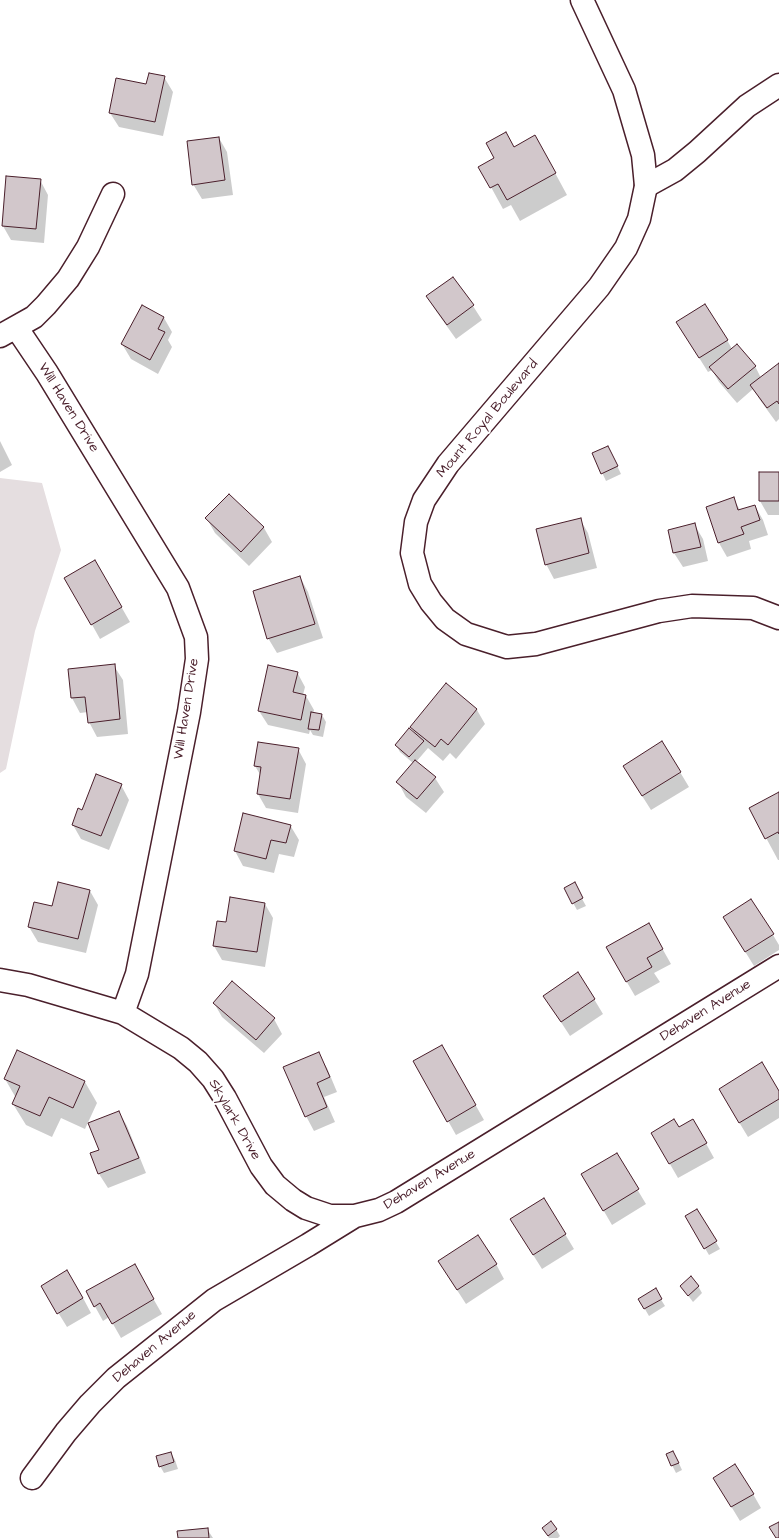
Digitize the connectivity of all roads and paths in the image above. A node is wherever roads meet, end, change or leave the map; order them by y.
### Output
1 (582, 0) edge
2 (779, 85) edge
3 (646, 186) junction
4 (113, 194) dead end
5 (8, 331) edge
6 (779, 618) edge
7 (779, 966) edge
8 (0, 980) edge
9 (123, 1013) junction
10 (354, 1216) junction
11 (32, 1478) dead end

1 - 3 street, Mount Royal Boulevard
2 - 3 street
3 - 6 street, Mount Royal Boulevard
4 - 5 street
5 - 9 street, Will Haven Drive
7 - 10 street, Dehaven Avenue
8 - 9 street, Skylark Drive
9 - 10 street, Skylark Drive
10 - 11 street, Dehaven Avenue

